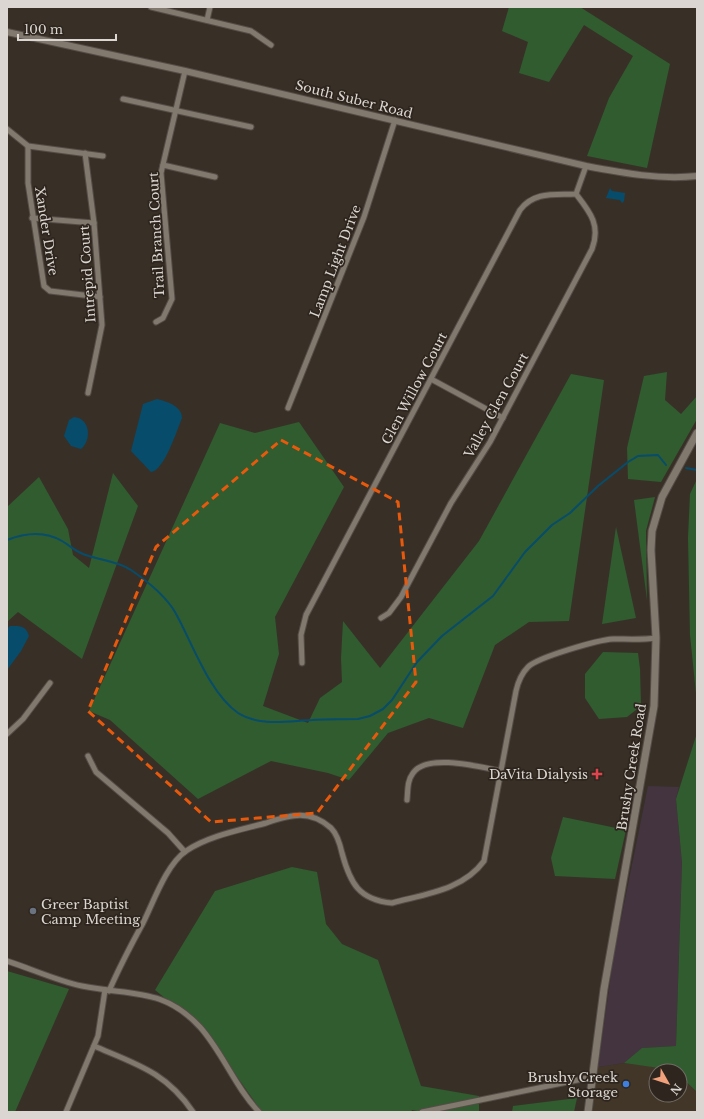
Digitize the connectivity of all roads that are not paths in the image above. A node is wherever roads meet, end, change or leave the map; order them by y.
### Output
1 (151, 7) edge
2 (210, 7) edge
3 (207, 20) junction
4 (7, 32) edge
5 (271, 44) dead end
6 (185, 71) junction
7 (122, 99) dead end
8 (175, 111) junction
9 (395, 120) junction
10 (250, 128) dead end
11 (7, 129) edge
12 (28, 146) junction
13 (85, 153) junction
14 (103, 156) dead end
15 (163, 165) junction
16 (586, 166) junction
17 (697, 176) edge
18 (215, 177) dead end
19 (576, 194) junction
20 (32, 218) junction
21 (94, 223) junction
22 (100, 297) junction
23 (156, 322) dead end
24 (431, 380) junction
25 (88, 393) dead end
26 (288, 408) dead end
27 (503, 418) junction
28 (697, 433) edge
29 (381, 618) dead end
30 (656, 638) junction
31 (302, 662) dead end
32 (50, 683) dead end
33 (7, 734) edge
34 (88, 756) dead end
35 (501, 772) junction
36 (407, 800) dead end
37 (185, 852) junction
38 (7, 961) edge
39 (107, 990) junction
40 (94, 1046) junction
41 (592, 1077) junction
42 (66, 1112) edge
43 (193, 1112) edge
44 (259, 1112) edge
45 (422, 1112) edge
46 (588, 1112) edge

1 - 3 street
2 - 3 street
3 - 5 street
4 - 6 street, South Suber Road
6 - 8 street, Trail Branch Court
6 - 9 street, South Suber Road
7 - 8 street
8 - 10 street
8 - 15 street, Trail Branch Court
9 - 16 street, South Suber Road
9 - 26 street, Lamp Light Drive
11 - 12 street
12 - 13 street
12 - 20 street, Xander Drive
13 - 14 street
13 - 21 street, Intrepid Court
15 - 18 street
15 - 23 street, Trail Branch Court
16 - 17 street, South Suber Road
16 - 19 street
19 - 24 street, Glen Willow Court
19 - 27 street, Valley Glen Court
20 - 21 street
20 - 22 street, Xander Drive
21 - 22 street, Intrepid Court
22 - 25 street, Intrepid Court
24 - 27 street
24 - 31 street, Glen Willow Court
27 - 29 street, Valley Glen Court
28 - 30 main road, Brushy Creek Road
30 - 35 street
30 - 41 main road, Brushy Creek Road
32 - 33 street
34 - 37 street
35 - 36 street
35 - 37 street
37 - 39 street
38 - 39 street
39 - 40 street
39 - 44 street
40 - 42 street
40 - 43 street
41 - 45 street
41 - 46 main road, Brushy Creek Road

